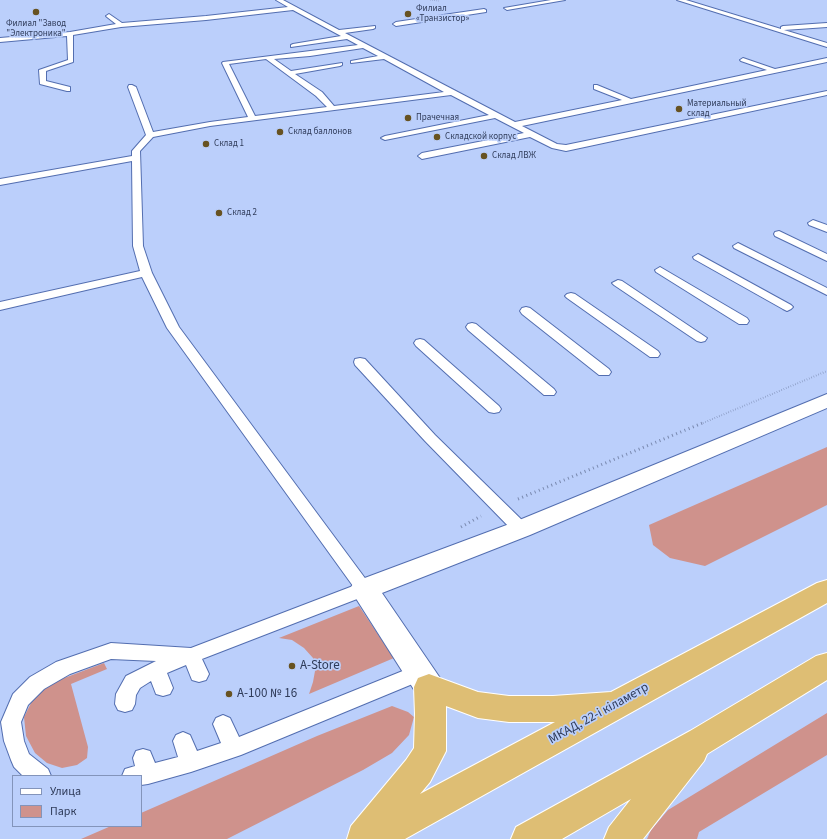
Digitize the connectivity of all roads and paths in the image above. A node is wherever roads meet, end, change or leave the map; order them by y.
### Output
1 (279, 0) edge
2 (562, 0) edge
3 (680, 0) edge
4 (295, 8) junction
5 (507, 8) dead end
6 (484, 11) dead end
7 (109, 16) dead end
8 (396, 24) dead end
9 (121, 25) junction
10 (827, 25) edge
11 (72, 26) dead end
12 (373, 27) dead end
13 (774, 29) junction
14 (83, 32) junction
15 (338, 32) junction
16 (70, 34) junction
17 (347, 37) junction
18 (0, 40) edge
19 (827, 45) edge
20 (292, 46) dead end
21 (364, 46) junction
22 (267, 57) junction
23 (385, 57) junction
24 (743, 60) dead end
25 (827, 60) edge
26 (353, 62) dead end
27 (340, 64) dead end
28 (775, 71) junction
29 (289, 73) junction
30 (132, 87) dead end
31 (597, 87) dead end
32 (67, 89) dead end
33 (452, 93) junction
34 (827, 93) edge
35 (630, 101) junction
36 (333, 109) junction
37 (496, 116) junction
38 (253, 119) junction
39 (514, 125) junction
40 (531, 134) junction
41 (150, 135) junction
42 (385, 138) dead end
43 (136, 154) junction
44 (422, 156) dead end
45 (0, 175) edge
46 (0, 182) edge
47 (813, 223) dead end
48 (827, 229) edge
49 (778, 234) dead end
50 (738, 246) dead end
51 (698, 257) dead end
52 (827, 258) edge
53 (660, 270) dead end
54 (146, 272) junction
55 (618, 283) dead end
56 (827, 292) edge
57 (571, 296) dead end
58 (0, 306) edge
59 (787, 307) dead end
60 (526, 311) dead end
61 (743, 321) dead end
62 (472, 327) dead end
63 (701, 338) dead end
64 (420, 343) dead end
65 (654, 354) dead end
66 (360, 362) dead end
67 (827, 371) edge
68 (604, 372) dead end
69 (549, 392) dead end
70 (827, 400) edge
71 (494, 409) dead end
72 (500, 506) junction
73 (458, 529) dead end
74 (521, 529) junction
75 (364, 589) junction
76 (827, 590) edge
77 (191, 655) junction
78 (827, 665) edge
79 (156, 669) junction
80 (200, 674) dead end
81 (424, 680) junction
82 (163, 688) dead end
83 (124, 704) dead end
84 (616, 704) junction
85 (223, 724) dead end
86 (183, 741) dead end
87 (701, 741) junction
88 (234, 748) junction
89 (191, 762) junction
90 (141, 770) edge
91 (38, 775) edge
92 (363, 839) edge
93 (371, 839) edge
94 (529, 839) edge
95 (622, 839) edge

1 - 4 lane
2 - 5 lane
3 - 13 lane
4 - 9 lane
4 - 15 lane
6 - 8 lane
7 - 9 lane
9 - 14 lane
10 - 13 lane
11 - 14 lane
12 - 15 lane
13 - 19 lane
14 - 16 lane
15 - 17 lane
16 - 18 lane
16 - 32 lane
17 - 20 lane
17 - 21 lane
21 - 22 lane
21 - 23 lane
22 - 29 lane
22 - 38 lane
23 - 26 lane
23 - 33 lane
24 - 28 lane
25 - 28 lane
27 - 29 lane
28 - 35 lane
29 - 36 lane
30 - 41 lane
31 - 35 lane
33 - 36 lane
33 - 37 lane
34 - 40 lane
35 - 39 lane
36 - 38 lane
37 - 39 lane
37 - 42 lane
38 - 41 lane
39 - 40 lane
40 - 44 lane
41 - 43 lane
43 - 45 lane
43 - 46 lane
43 - 54 lane
47 - 48 lane
49 - 52 lane
50 - 56 lane
51 - 59 lane
53 - 61 lane
54 - 58 lane
54 - 75 lane
55 - 63 lane
57 - 65 lane
60 - 68 lane
62 - 69 lane
64 - 71 lane
66 - 72 lane
67 - 72 path
70 - 74 street
72 - 73 path
72 - 74 lane
74 - 75 street
75 - 77 lane
75 - 81 street
76 - 84 highway, МКАД, 22-і кіламетр
77 - 79 lane
77 - 80 lane
77 - 91 lane
78 - 87 highway
79 - 82 lane
79 - 83 lane
81 - 84 highway
81 - 88 lane
81 - 92 highway
84 - 93 highway, МКАД, 22-і кіламетр
85 - 88 lane
86 - 89 lane
87 - 94 highway
87 - 95 highway
88 - 89 lane
89 - 90 lane

